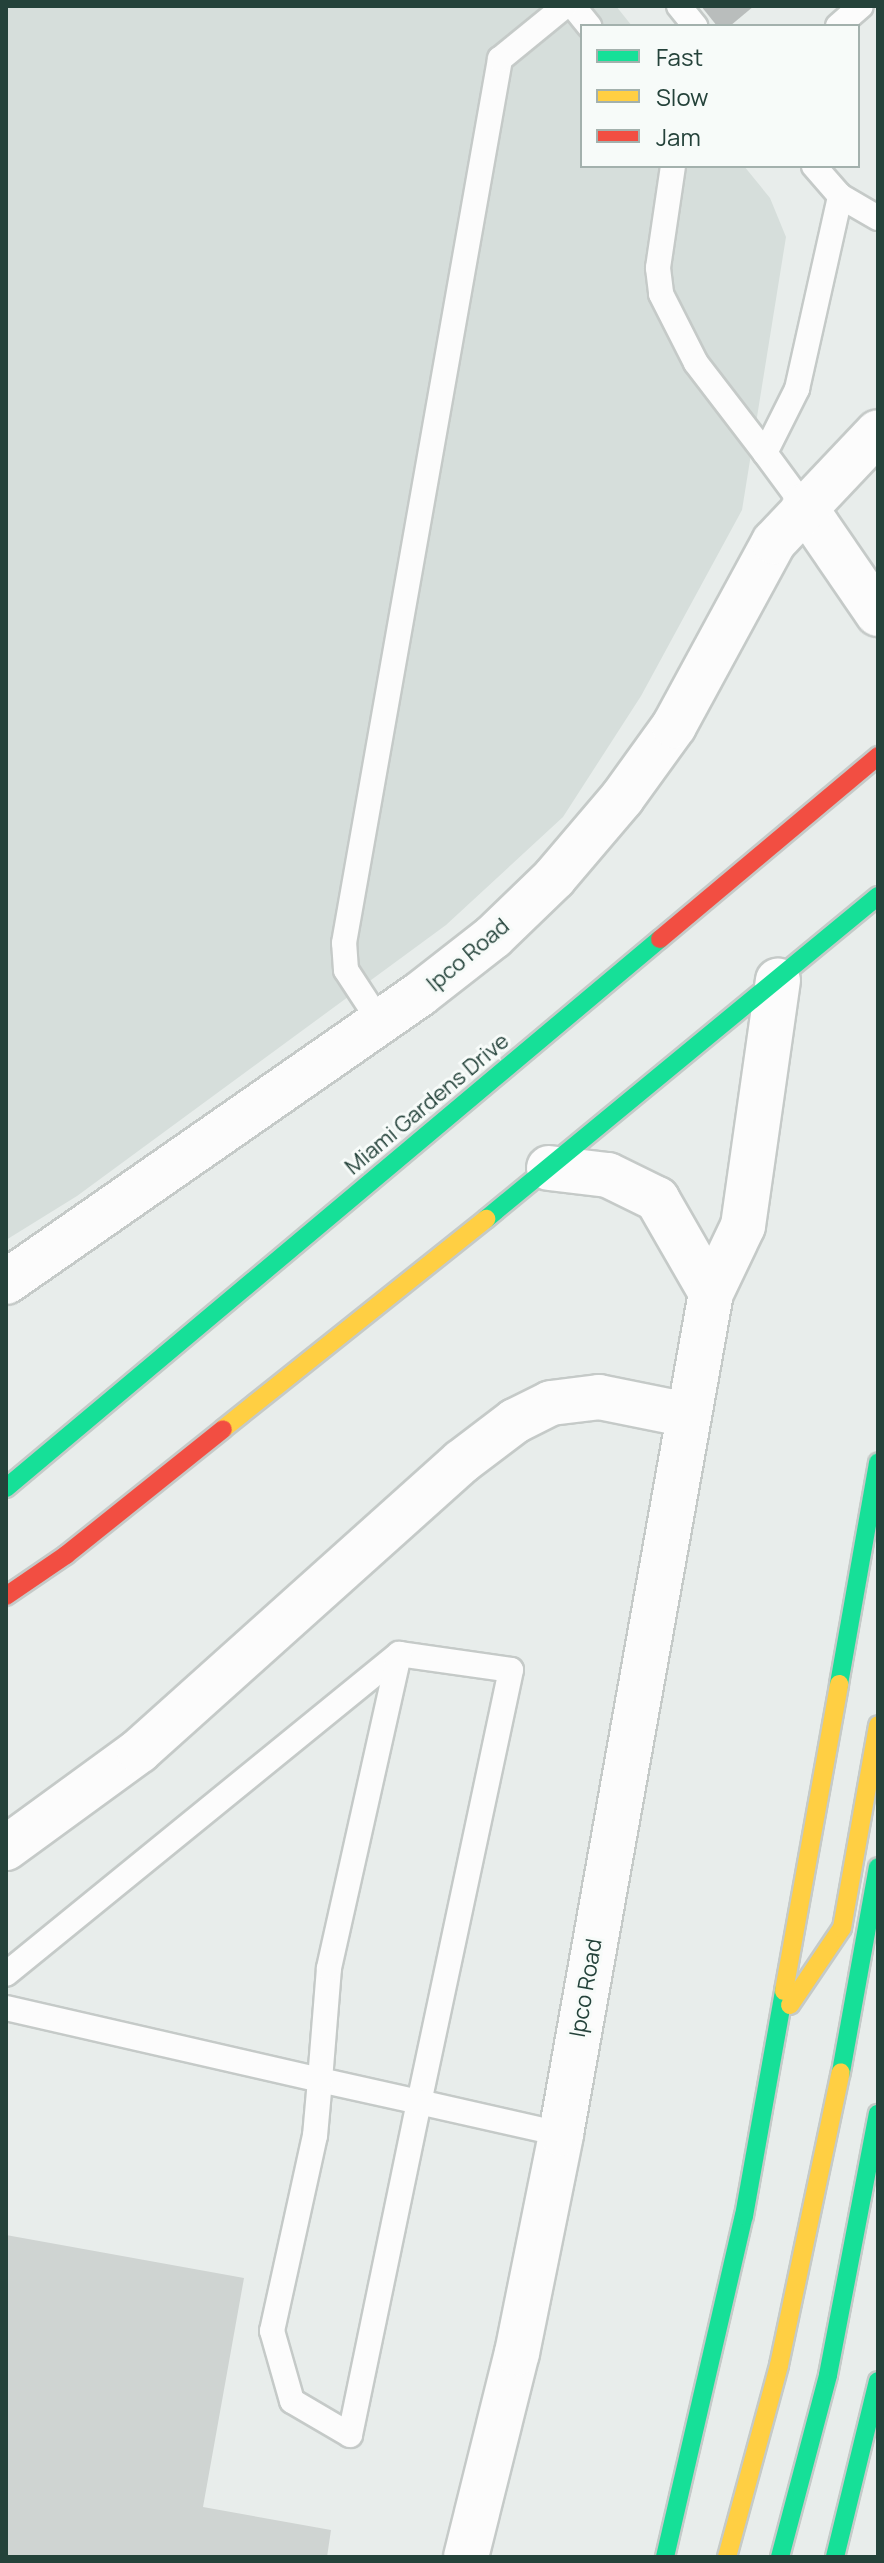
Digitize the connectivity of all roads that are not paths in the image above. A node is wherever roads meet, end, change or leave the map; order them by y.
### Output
1 (565, 6) edge
2 (573, 6) edge
3 (679, 6) edge
4 (861, 6) edge
5 (587, 24) edge
6 (693, 24) edge
7 (840, 24) edge
8 (673, 168) edge
9 (816, 168) edge
10 (840, 196) junction
11 (878, 218) edge
12 (878, 432) edge
13 (765, 453) junction
14 (804, 506) junction
15 (878, 614) edge
16 (878, 756) edge
17 (878, 896) edge
18 (778, 980) junction
19 (380, 1022) junction
20 (549, 1168) junction
21 (6, 1282) edge
22 (711, 1293) junction
23 (688, 1415) junction
24 (878, 1462) edge
25 (6, 1488) edge
26 (6, 1596) edge
27 (399, 1654) junction
28 (878, 1725) edge
29 (6, 1848) edge
30 (878, 1867) edge
31 (6, 1974) edge
32 (6, 2008) edge
33 (782, 2017) junction
34 (320, 2080) junction
35 (419, 2102) junction
36 (878, 2114) edge
37 (561, 2134) junction
38 (878, 2381) edge
39 (466, 2557) edge
40 (665, 2557) edge
41 (727, 2557) edge
42 (780, 2557) edge
43 (835, 2557) edge

1 - 19 lane
2 - 5 lane
3 - 6 lane
4 - 7 lane
8 - 13 lane
9 - 10 lane
10 - 11 lane
10 - 13 lane
12 - 14 street, Ipco Road
13 - 14 lane
14 - 15 street
14 - 19 street, Ipco Road
16 - 25 main road, Miami Gardens Drive
17 - 18 main road
18 - 20 main road
18 - 22 street, Ipco Road
19 - 21 street, Ipco Road
20 - 22 street
20 - 26 main road
22 - 23 street, Ipco Road
23 - 29 street
23 - 37 street, Ipco Road
24 - 33 main road
27 - 31 lane
27 - 34 lane
27 - 35 lane
28 - 33 main road
30 - 41 main road
32 - 34 lane
33 - 40 main road
34 - 35 lane
34 - 35 lane
35 - 37 lane
36 - 42 main road
37 - 39 street, Ipco Road
38 - 43 main road

